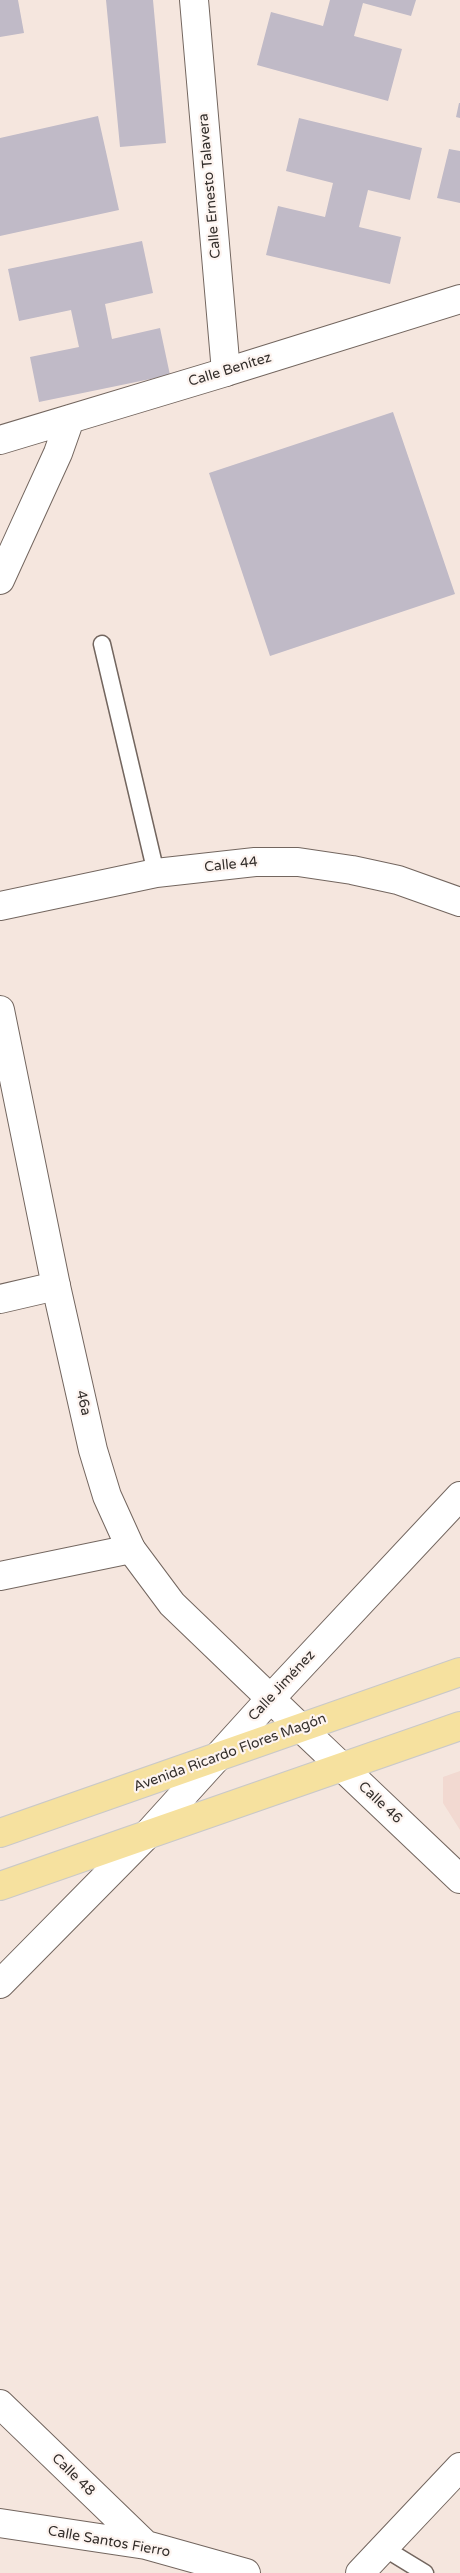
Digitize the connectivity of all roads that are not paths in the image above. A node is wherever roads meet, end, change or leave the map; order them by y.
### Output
1 (194, 0) edge
2 (460, 298) edge
3 (226, 372) junction
4 (70, 419) junction
5 (0, 440) edge
6 (0, 580) edge
7 (102, 644) dead end
8 (156, 873) junction
9 (460, 902) edge
10 (0, 906) edge
11 (0, 1010) edge
12 (56, 1286) junction
13 (0, 1299) edge
14 (460, 1496) edge
15 (131, 1549) junction
16 (0, 1576) edge
17 (460, 1672) edge
18 (271, 1698) junction
19 (460, 1726) edge
20 (300, 1727) junction
21 (216, 1759) junction
22 (343, 1768) junction
23 (0, 1833) edge
24 (145, 1837) junction
25 (460, 1879) edge
26 (0, 1886) edge
27 (0, 1984) edge
28 (0, 2404) edge
29 (460, 2467) edge
30 (0, 2523) edge
31 (146, 2546) junction
32 (384, 2548) junction
33 (246, 2573) edge
34 (360, 2573) edge
35 (425, 2573) edge

1 - 3 street, Calle Ernesto Talavera
2 - 3 street, Calle Benítez
3 - 4 street, Calle Benítez
4 - 5 street, Calle Benítez
4 - 6 street
7 - 8 lane
8 - 9 street, Calle 44
8 - 10 street, Calle 44
11 - 12 street, 46a
12 - 13 street
12 - 15 street, 46a
14 - 18 street, Calle Jiménez
15 - 16 street
15 - 18 street, 46a
17 - 20 main road, Avenida Ricardo Flores Magón
18 - 20 street, 46a
18 - 21 street, Calle Jiménez
19 - 22 main road
20 - 21 main road, Avenida Ricardo Flores Magón
20 - 22 street, Calle 46
21 - 23 main road, Avenida Ricardo Flores Magón
21 - 24 street, Calle Jiménez
22 - 24 main road
22 - 25 street, Calle 46
24 - 26 main road
24 - 27 street, Calle Jiménez
28 - 31 street, Calle 48
29 - 32 street
30 - 31 street, Calle Santos Fierro
31 - 33 street, Calle Santos Fierro
32 - 34 street
32 - 35 lane

